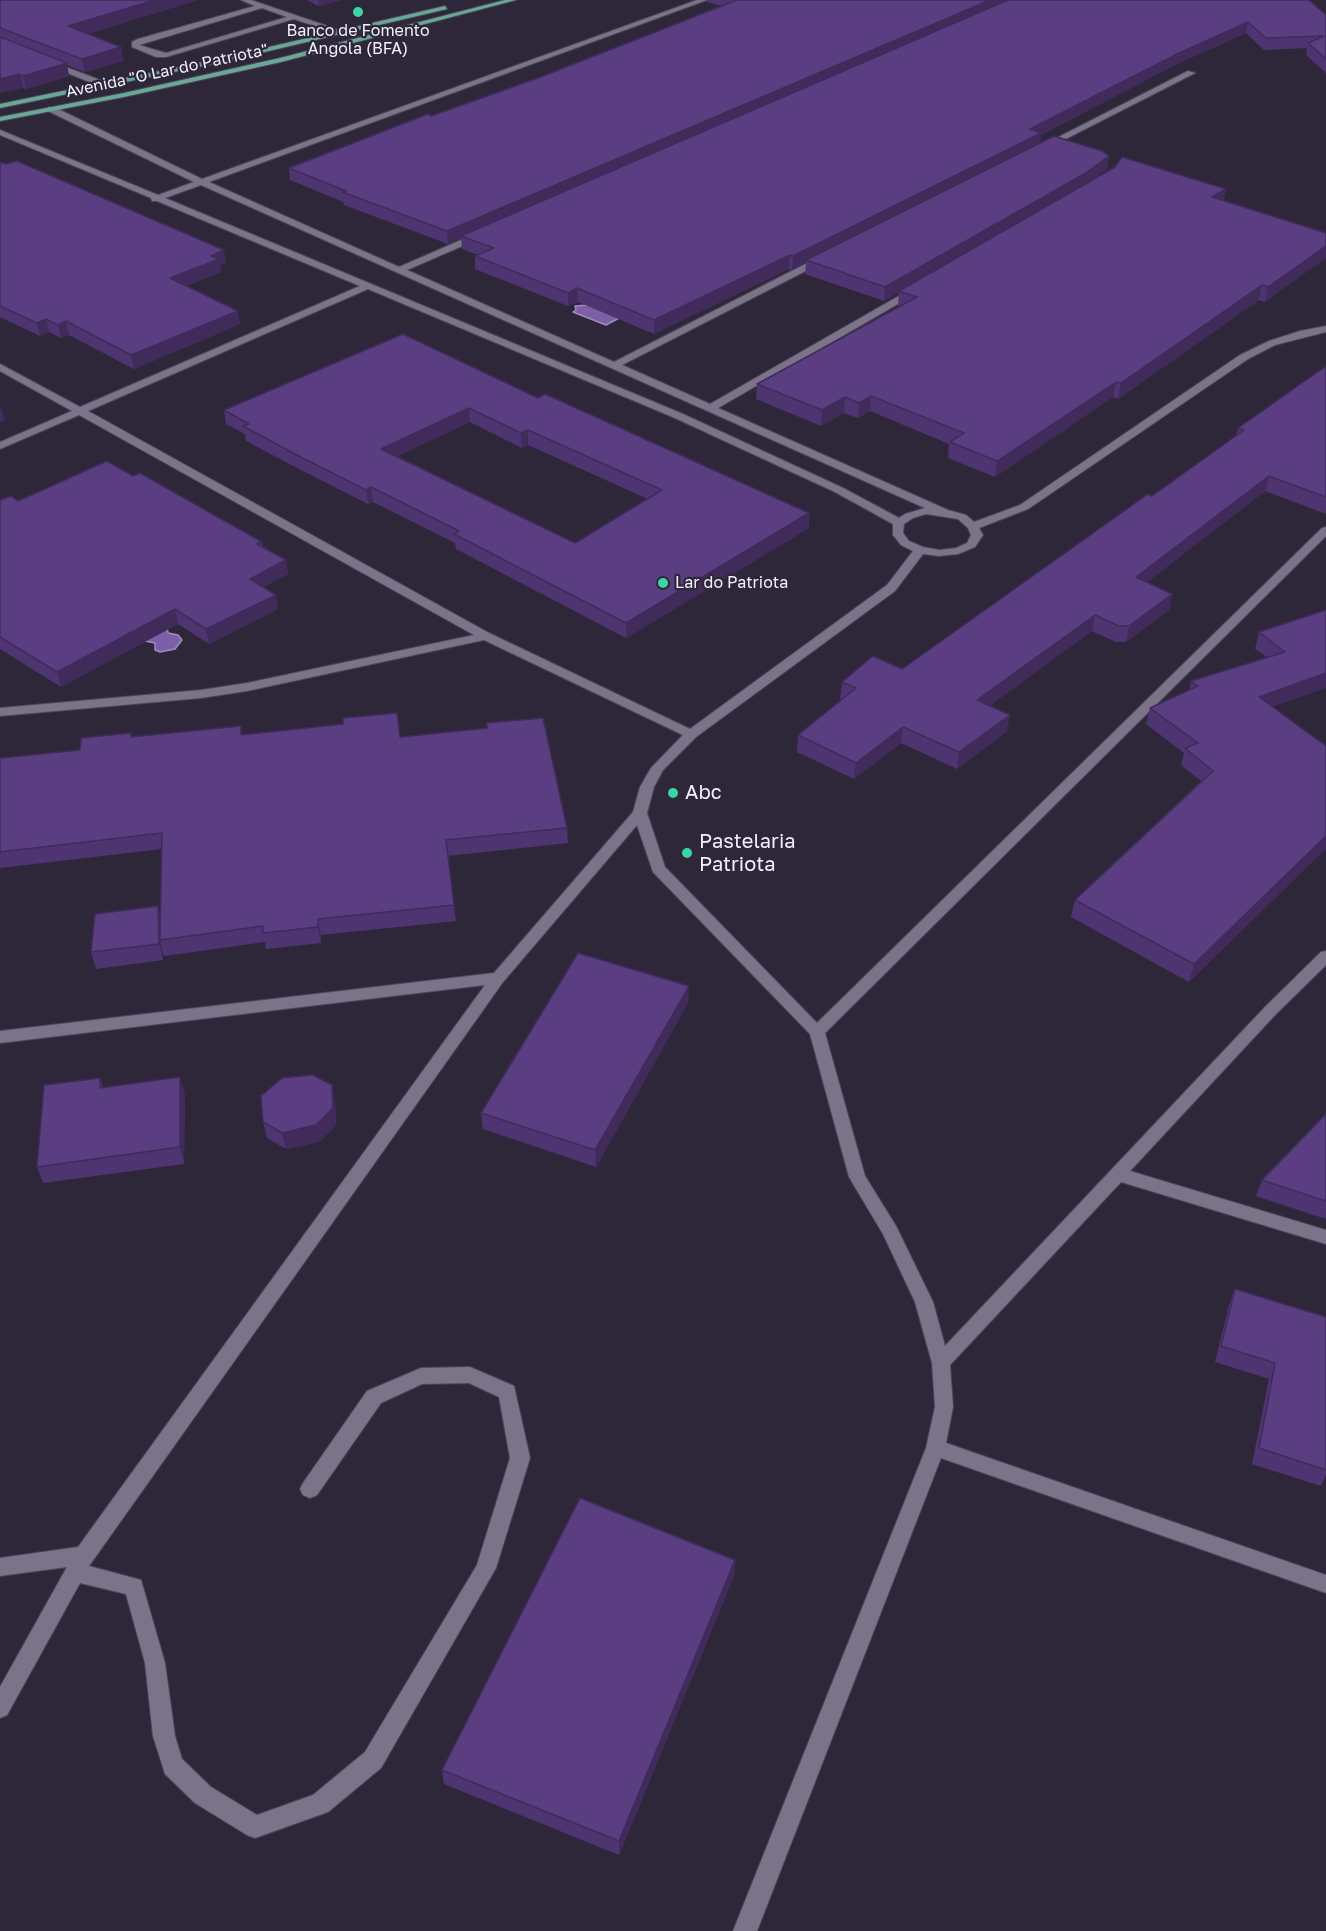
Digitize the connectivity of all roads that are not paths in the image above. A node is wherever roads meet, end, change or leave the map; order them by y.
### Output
1 (244, 0) edge
2 (513, 0) edge
3 (704, 0) edge
4 (455, 5) dead end
5 (262, 6) junction
6 (293, 17) junction
7 (341, 32) junction
8 (42, 60) edge
9 (1191, 74) dead end
10 (105, 85) junction
11 (0, 106) edge
12 (51, 109) junction
13 (0, 119) edge
14 (0, 132) edge
15 (17, 139) junction
16 (0, 142) edge
17 (1052, 142) junction
18 (1062, 145) edge
19 (1031, 153) edge
20 (201, 182) junction
21 (155, 199) junction
22 (486, 232) edge
23 (828, 256) edge
24 (399, 270) junction
25 (924, 285) edge
26 (367, 286) junction
27 (1326, 329) edge
28 (615, 365) junction
29 (0, 367) edge
30 (711, 408) junction
31 (82, 412) junction
32 (0, 446) edge
33 (944, 512) junction
34 (899, 524) junction
35 (974, 526) junction
36 (1326, 530) edge
37 (920, 550) junction
38 (485, 636) junction
39 (0, 712) edge
40 (691, 734) junction
41 (640, 813) junction
42 (1326, 956) edge
43 (498, 978) junction
44 (817, 1032) junction
45 (0, 1037) edge
46 (1117, 1174) junction
47 (1326, 1237) edge
48 (941, 1363) junction
49 (936, 1448) junction
50 (310, 1489) dead end
51 (80, 1563) junction
52 (0, 1567) edge
53 (1326, 1584) edge
54 (0, 1708) edge
55 (746, 1931) edge

1 - 5 street
2 - 12 main road, Avenida "O Lar do Patriota"
3 - 20 street
4 - 7 main road, Avenida "O Lar do Patriota"
5 - 6 street
5 - 6 street
6 - 7 street
7 - 10 main road, Avenida "O Lar do Patriota"
8 - 10 street
9 - 17 street
10 - 11 main road, Avenida "O Lar do Patriota"
12 - 13 main road, Avenida "O Lar do Patriota"
12 - 20 street
14 - 15 street
15 - 16 street
15 - 21 street
17 - 18 street
17 - 19 street
20 - 21 street
20 - 24 street
21 - 26 street
22 - 24 street
23 - 28 street
24 - 28 street
25 - 30 street
26 - 31 street
26 - 34 street
27 - 35 street
28 - 30 street
29 - 31 street
30 - 33 street
31 - 32 street
31 - 38 street
33 - 34 street
33 - 35 street
34 - 37 street
35 - 37 street
36 - 44 street
37 - 40 street
38 - 39 street
38 - 40 street
40 - 41 street
41 - 43 street
41 - 44 street
42 - 46 street
43 - 45 street
43 - 51 street
44 - 48 street
46 - 47 street
46 - 48 street
48 - 49 street
49 - 53 street
49 - 55 street
50 - 51 street
51 - 52 street
51 - 54 street

